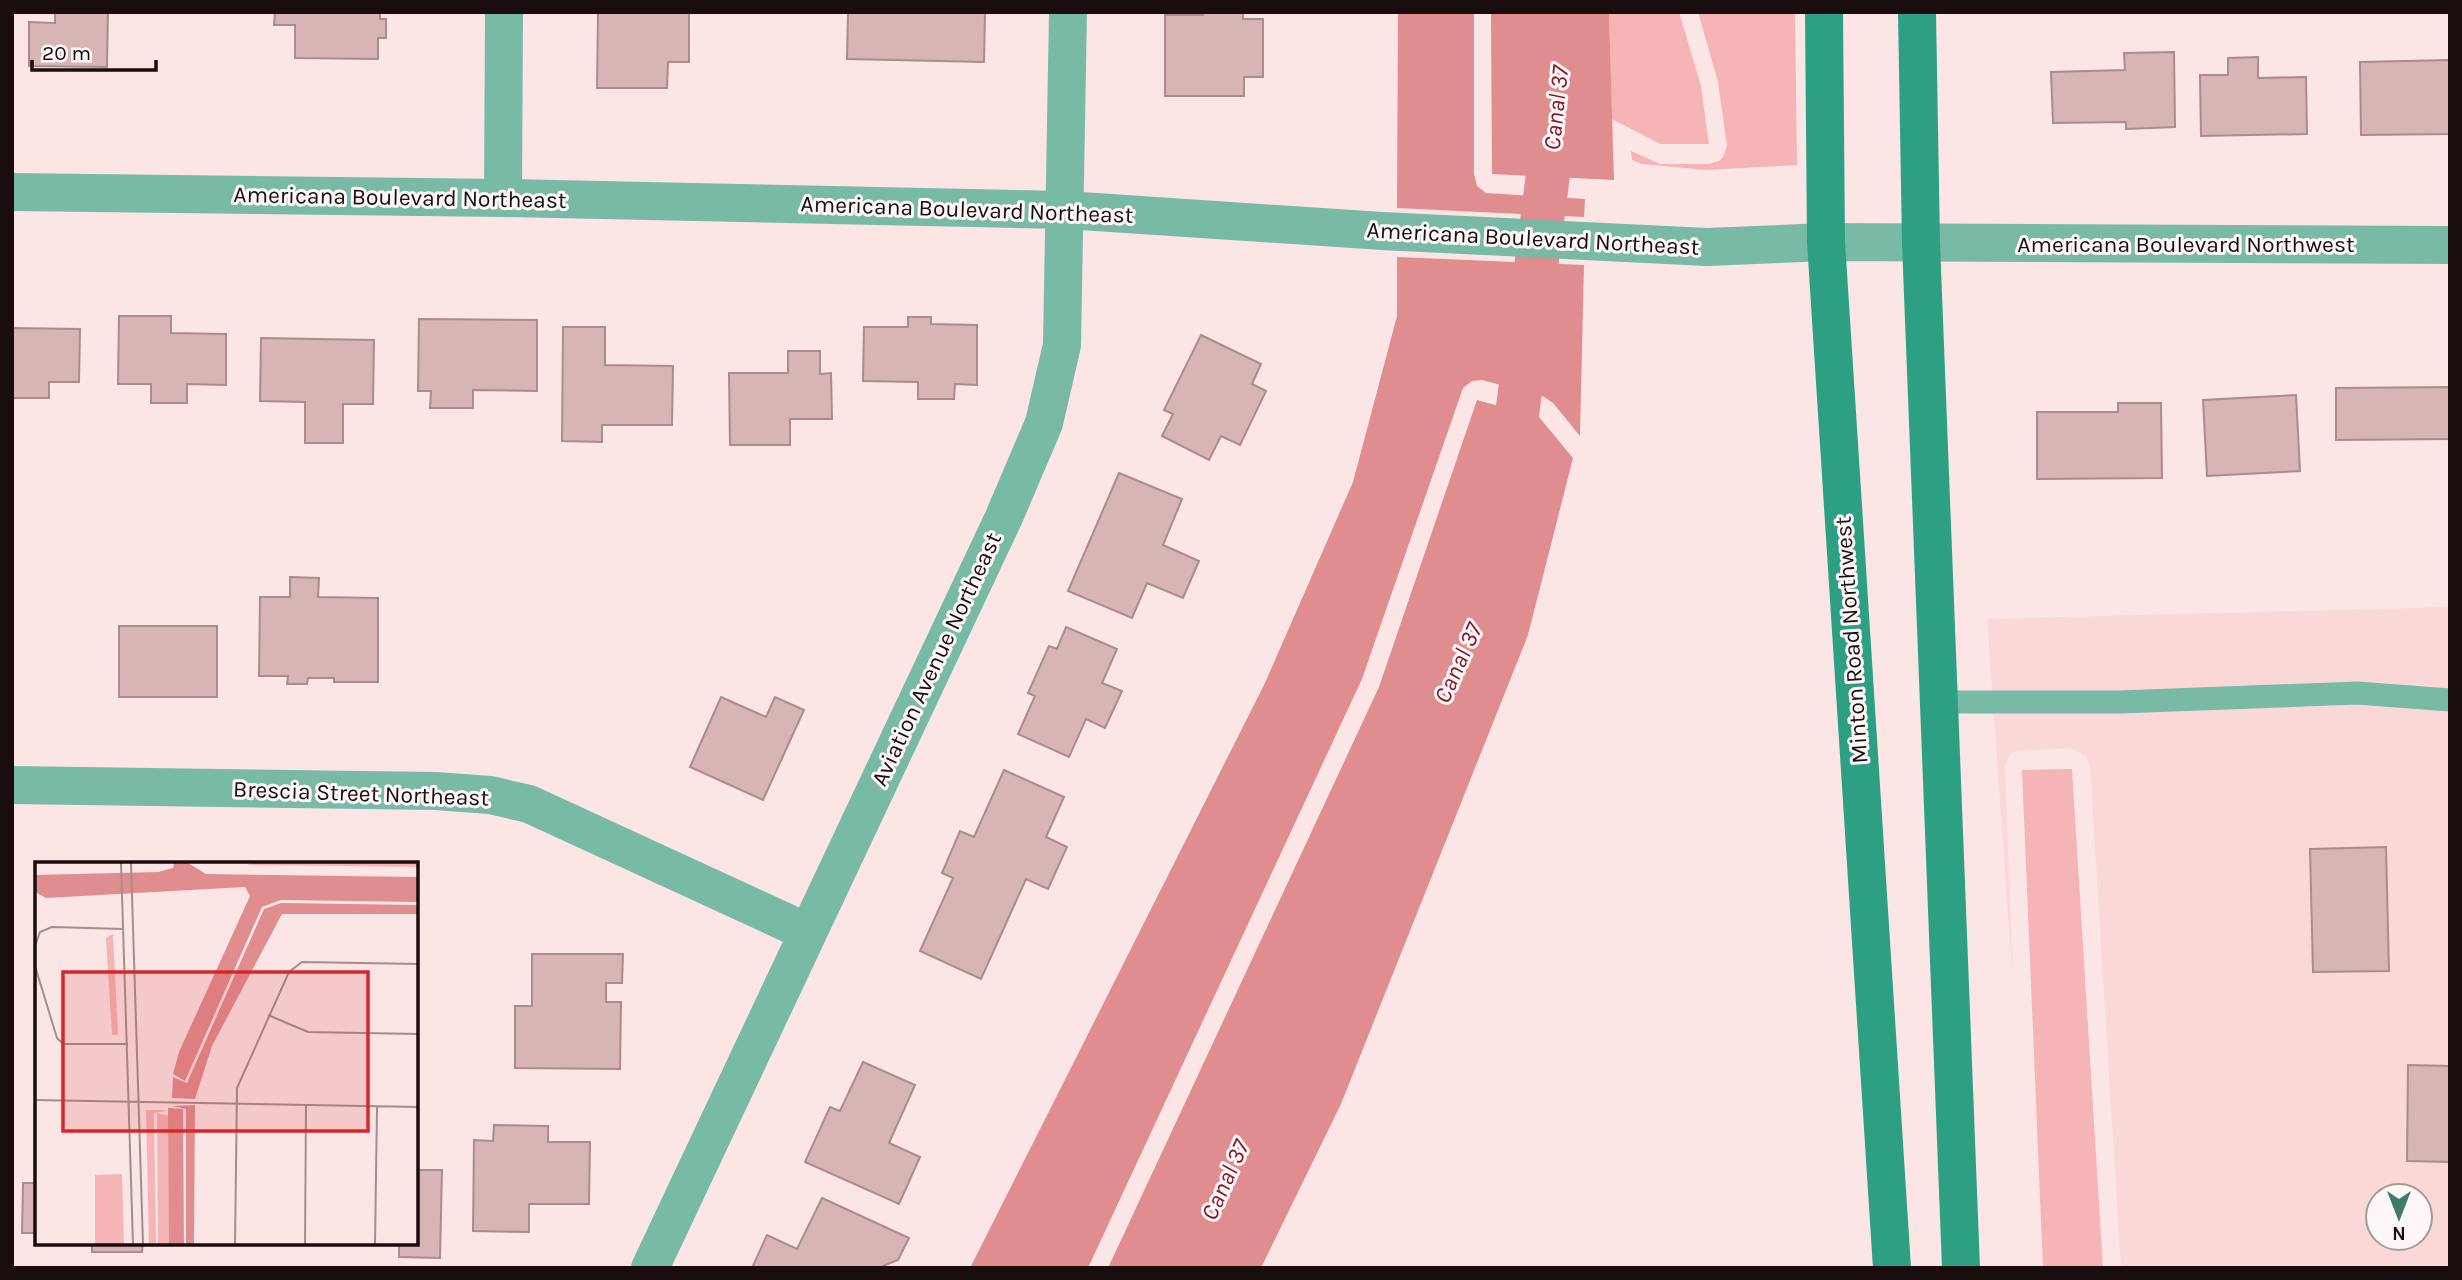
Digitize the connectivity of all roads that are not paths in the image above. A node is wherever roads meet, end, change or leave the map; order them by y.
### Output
1 (504, 12) edge
2 (1068, 12) edge
3 (1824, 12) edge
4 (1917, 12) edge
5 (12, 192) edge
6 (502, 198) junction
7 (1066, 209) junction
8 (1826, 242) junction
9 (1921, 243) junction
10 (2450, 245) edge
11 (2450, 700) edge
12 (1939, 702) junction
13 (12, 785) edge
14 (807, 932) junction
15 (650, 1268) edge
16 (1892, 1268) edge
17 (1961, 1268) edge

1 - 6 street
2 - 7 street, Aviation Avenue Northeast
3 - 8 main road, Minton Road Northwest
4 - 9 main road
5 - 6 street, Americana Boulevard Northeast
6 - 7 street, Americana Boulevard Northeast
7 - 8 street, Americana Boulevard Northeast
7 - 14 street, Aviation Avenue Northeast
8 - 9 street, Americana Boulevard Northeast
8 - 16 main road, Minton Road Northwest
9 - 10 street, Americana Boulevard Northwest
9 - 12 main road
11 - 12 lane
12 - 17 main road
13 - 14 street, Brescia Street Northeast
14 - 15 street, Aviation Avenue Northeast

